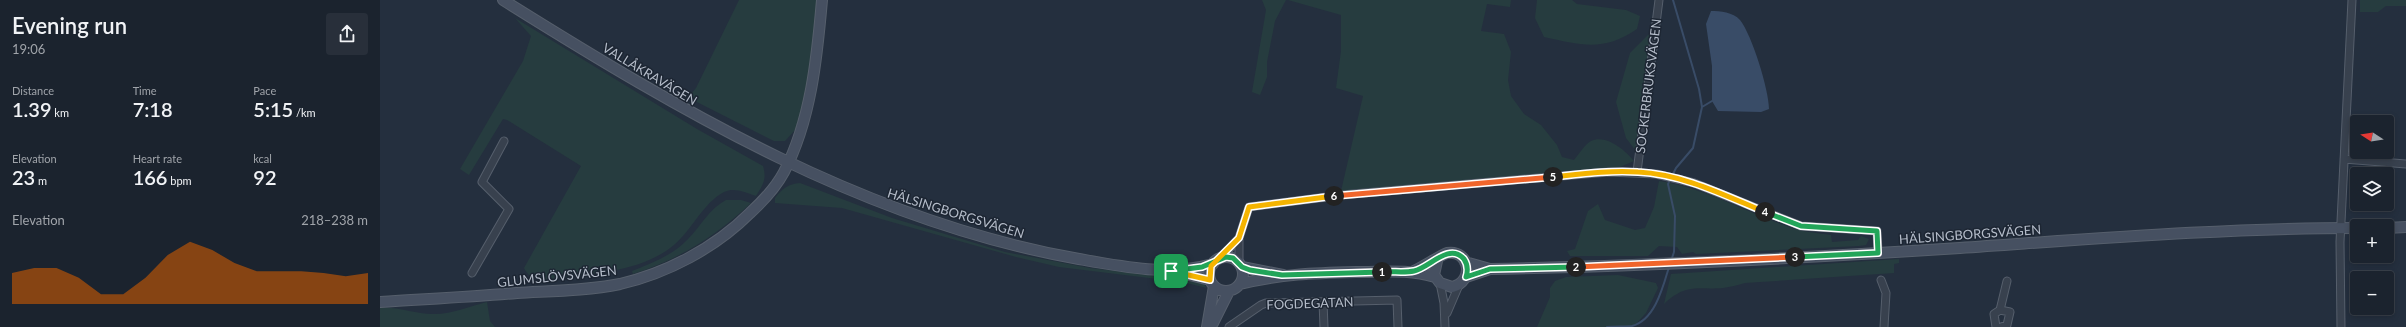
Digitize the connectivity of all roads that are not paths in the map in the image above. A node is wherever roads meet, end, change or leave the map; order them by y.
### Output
1 (503, 0) edge
2 (822, 0) edge
3 (1659, 0) edge
4 (2352, 0) edge
5 (504, 141) dead end
6 (2344, 159) junction
7 (788, 163) junction
8 (2406, 164) edge
9 (1638, 172) junction
10 (2406, 227) edge
11 (2340, 228) junction
12 (2350, 228) edge
13 (2394, 228) edge
14 (1239, 238) junction
15 (1878, 253) junction
16 (1222, 257) junction
17 (1436, 260) junction
18 (1466, 262) junction
19 (1213, 264) junction
20 (1241, 265) junction
21 (1490, 269) junction
22 (1171, 271) junction
23 (1414, 271) junction
24 (472, 273) dead end
25 (1282, 275) junction
26 (1438, 280) junction
27 (1882, 280) dead end
28 (1462, 281) junction
29 (2007, 281) dead end
30 (1212, 283) junction
31 (1240, 284) junction
32 (1229, 291) junction
33 (380, 302) edge
34 (1323, 302) junction
35 (2000, 310) junction
36 (1446, 317) junction
37 (1207, 327) edge
38 (1211, 327) edge
39 (1229, 327) edge
40 (1324, 327) edge
41 (1398, 327) edge
42 (1445, 327) edge
43 (1884, 327) edge
44 (1996, 327) edge
45 (2001, 327) edge
46 (2341, 327) edge

1 - 7 main road, VALLÅKRAVÄGEN
2 - 7 main road, GLUMSLÖVSVÄGEN
3 - 9 street, SOCKERBRUKSVÄGEN
4 - 6 street
5 - 24 street
6 - 8 street
6 - 11 street
7 - 22 main road, HÄLSINGBORGSVÄGEN
7 - 33 main road, GLUMSLÖVSVÄGEN
9 - 14 street
9 - 15 street
10 - 13 main road
11 - 12 main road, HÄLSINGBORGSVÄGEN
11 - 15 main road, HÄLSINGBORGSVÄGEN
11 - 46 street
14 - 16 street
14 - 20 street
15 - 21 main road, HÄLSINGBORGSVÄGEN
16 - 19 main road
16 - 20 main road
17 - 18 main road
17 - 23 main road
17 - 26 main road
18 - 21 main road, HÄLSINGBORGSVÄGEN
18 - 28 main road
19 - 22 main road, HÄLSINGBORGSVÄGEN
19 - 30 main road
20 - 25 main road
20 - 31 main road
21 - 28 main road, HÄLSINGBORGSVÄGEN
22 - 30 main road, HÄLSINGBORGSVÄGEN
23 - 25 main road
23 - 26 main road
25 - 31 main road
26 - 28 main road
26 - 36 street
27 - 43 street
28 - 36 street
29 - 35 street
30 - 32 main road
30 - 37 main road
31 - 32 main road
32 - 38 main road
34 - 39 street, FOGDEGATAN
34 - 40 street
34 - 41 street, FOGDEGATAN
35 - 44 street
35 - 45 street
36 - 42 street

